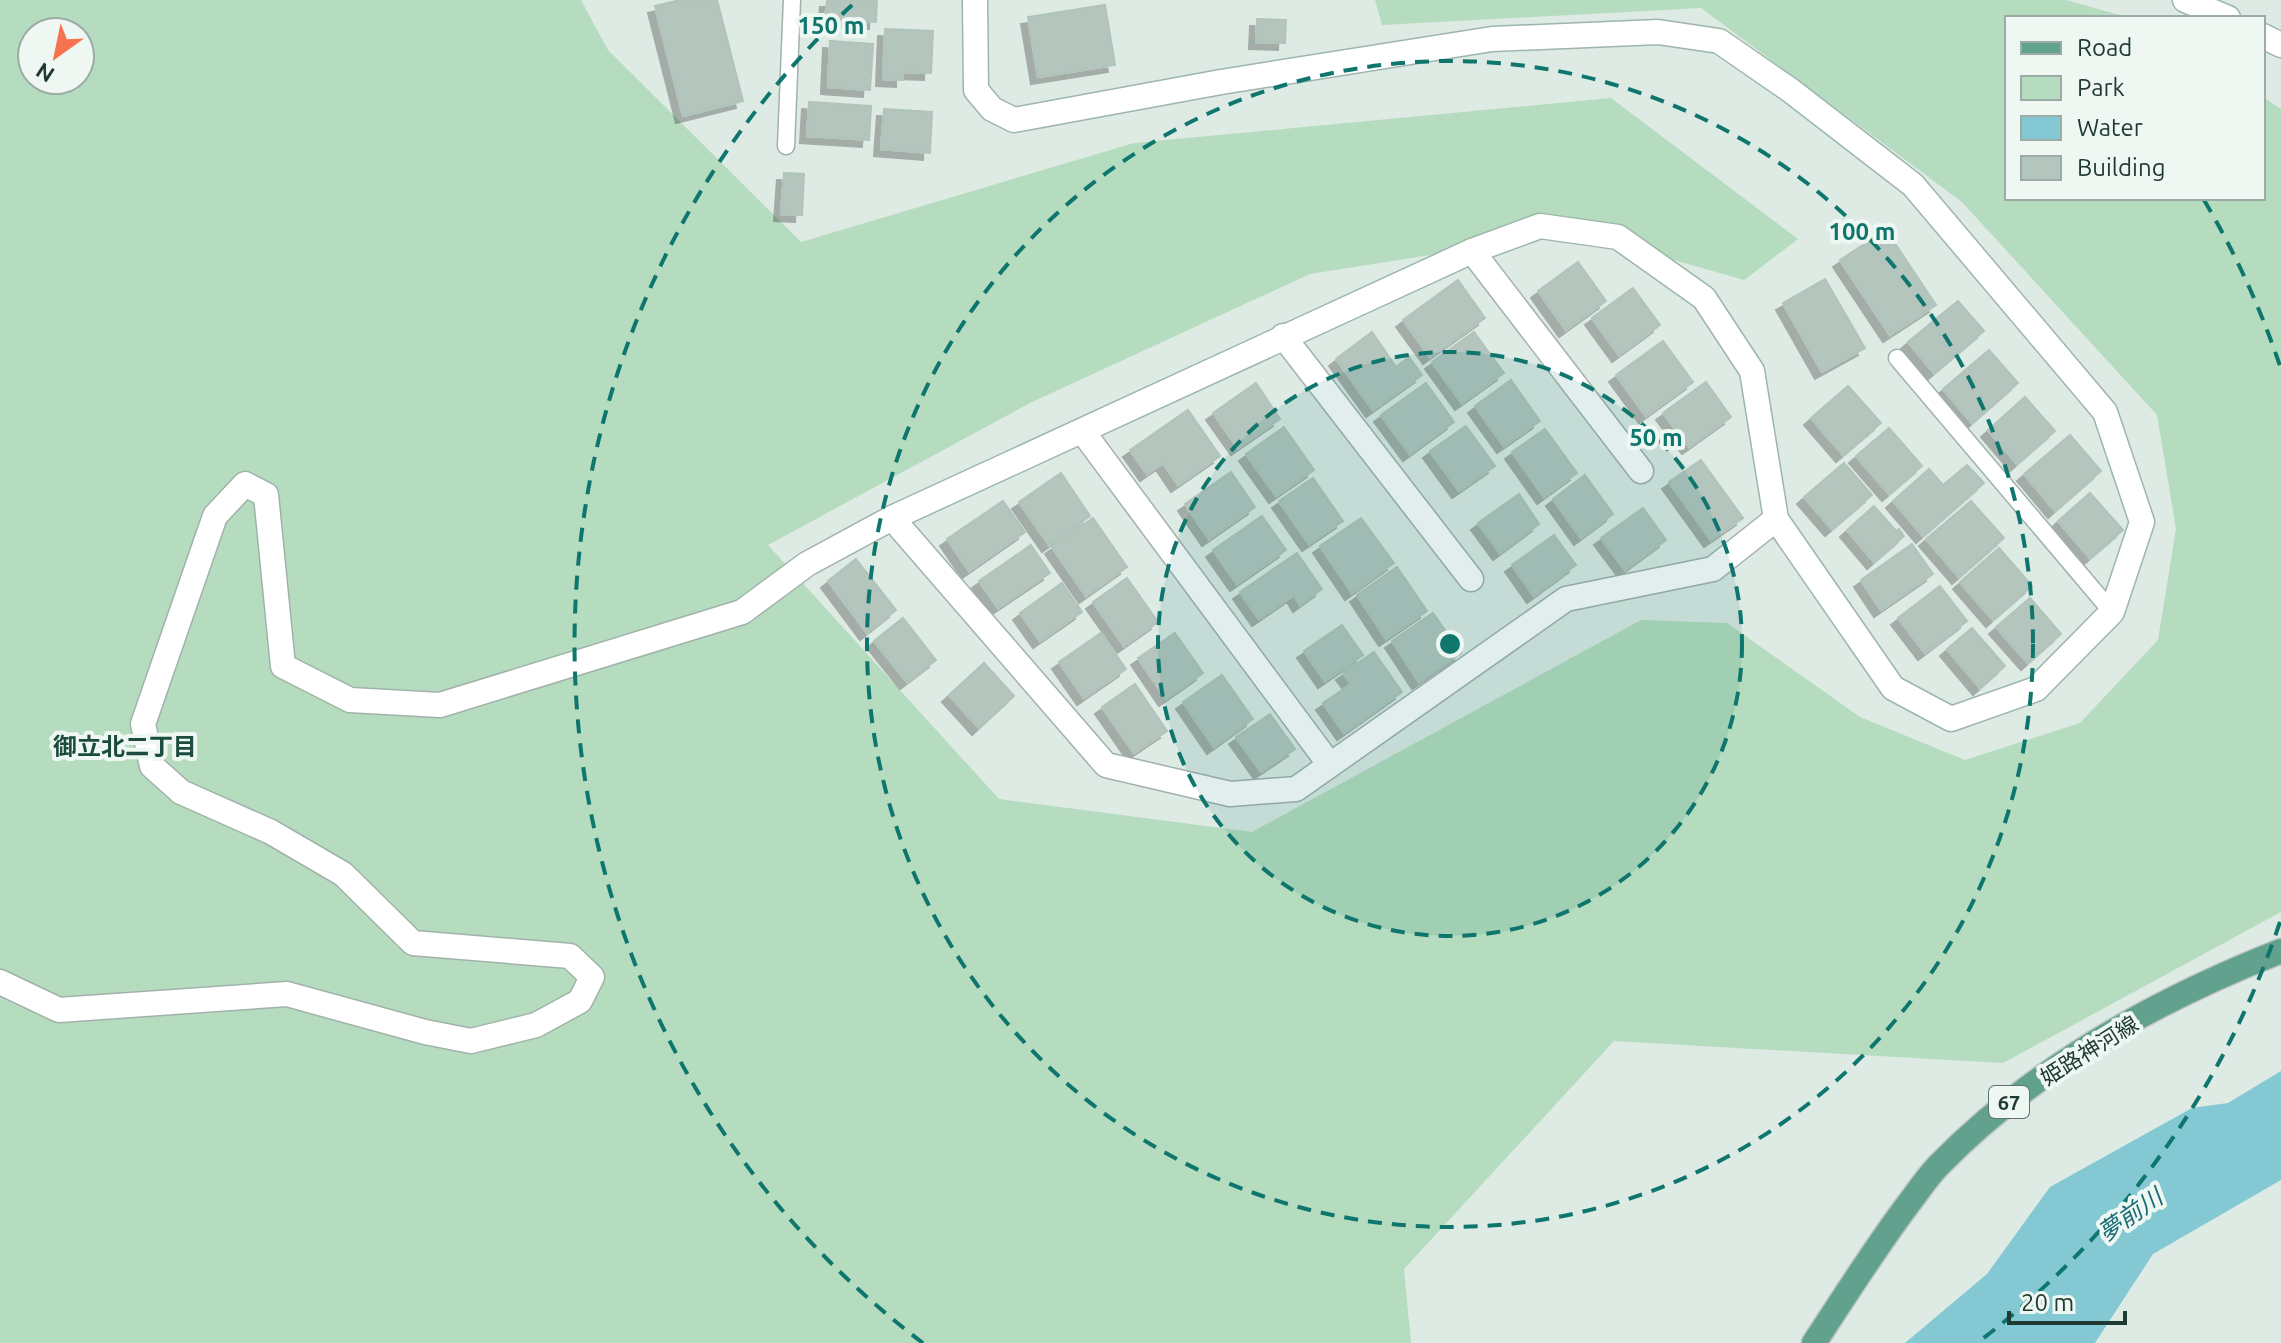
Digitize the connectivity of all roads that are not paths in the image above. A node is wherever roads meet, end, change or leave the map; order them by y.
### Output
1 (792, 0) edge
2 (975, 0) edge
3 (786, 146) dead end
4 (1472, 251) junction
5 (1283, 336) junction
6 (1897, 358) dead end
7 (1083, 432) junction
8 (1641, 471) dead end
9 (892, 518) junction
10 (1776, 519) junction
11 (1471, 579) dead end
12 (2112, 612) junction
13 (1330, 765) junction
14 (2281, 951) edge
15 (0, 982) edge
16 (1814, 1343) edge

1 - 3 lane
2 - 12 street
4 - 5 street
4 - 8 street
4 - 10 street
5 - 7 street
5 - 11 street
6 - 12 lane
7 - 9 street
7 - 13 street
9 - 13 street
9 - 15 street
10 - 12 street
10 - 13 street
14 - 16 main road, 姫路神河線 / 67

